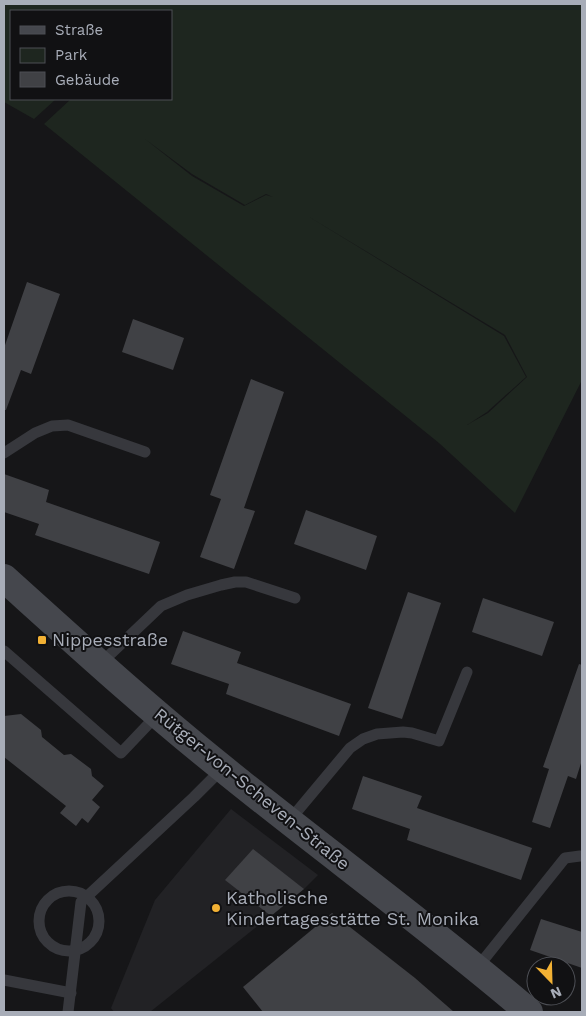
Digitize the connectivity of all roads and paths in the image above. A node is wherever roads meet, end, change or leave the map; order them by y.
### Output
1 (145, 452) dead end
2 (4, 453) edge
3 (4, 578) edge
4 (295, 598) dead end
5 (4, 651) edge
6 (100, 664) junction
7 (467, 672) dead end
8 (158, 714) junction
9 (222, 769) junction
10 (289, 821) junction
11 (582, 856) edge
12 (86, 896) junction
13 (75, 950) junction
14 (477, 968) junction
15 (4, 980) edge
16 (71, 993) junction
17 (68, 1012) edge
18 (530, 1012) edge

1 - 2 lane
3 - 6 street, Rütger-von-Scheven-Straße
4 - 6 lane
5 - 8 lane
6 - 8 street, Rütger-von-Scheven-Straße
7 - 10 lane
8 - 9 street, Rütger-von-Scheven-Straße
9 - 10 street, Rütger-von-Scheven-Straße
9 - 12 lane
10 - 14 street, Rütger-von-Scheven-Straße
11 - 14 lane
12 - 13 lane
12 - 13 lane
12 - 13 lane
13 - 16 lane
14 - 18 street, Rütger-von-Scheven-Straße
15 - 16 lane
16 - 17 lane

